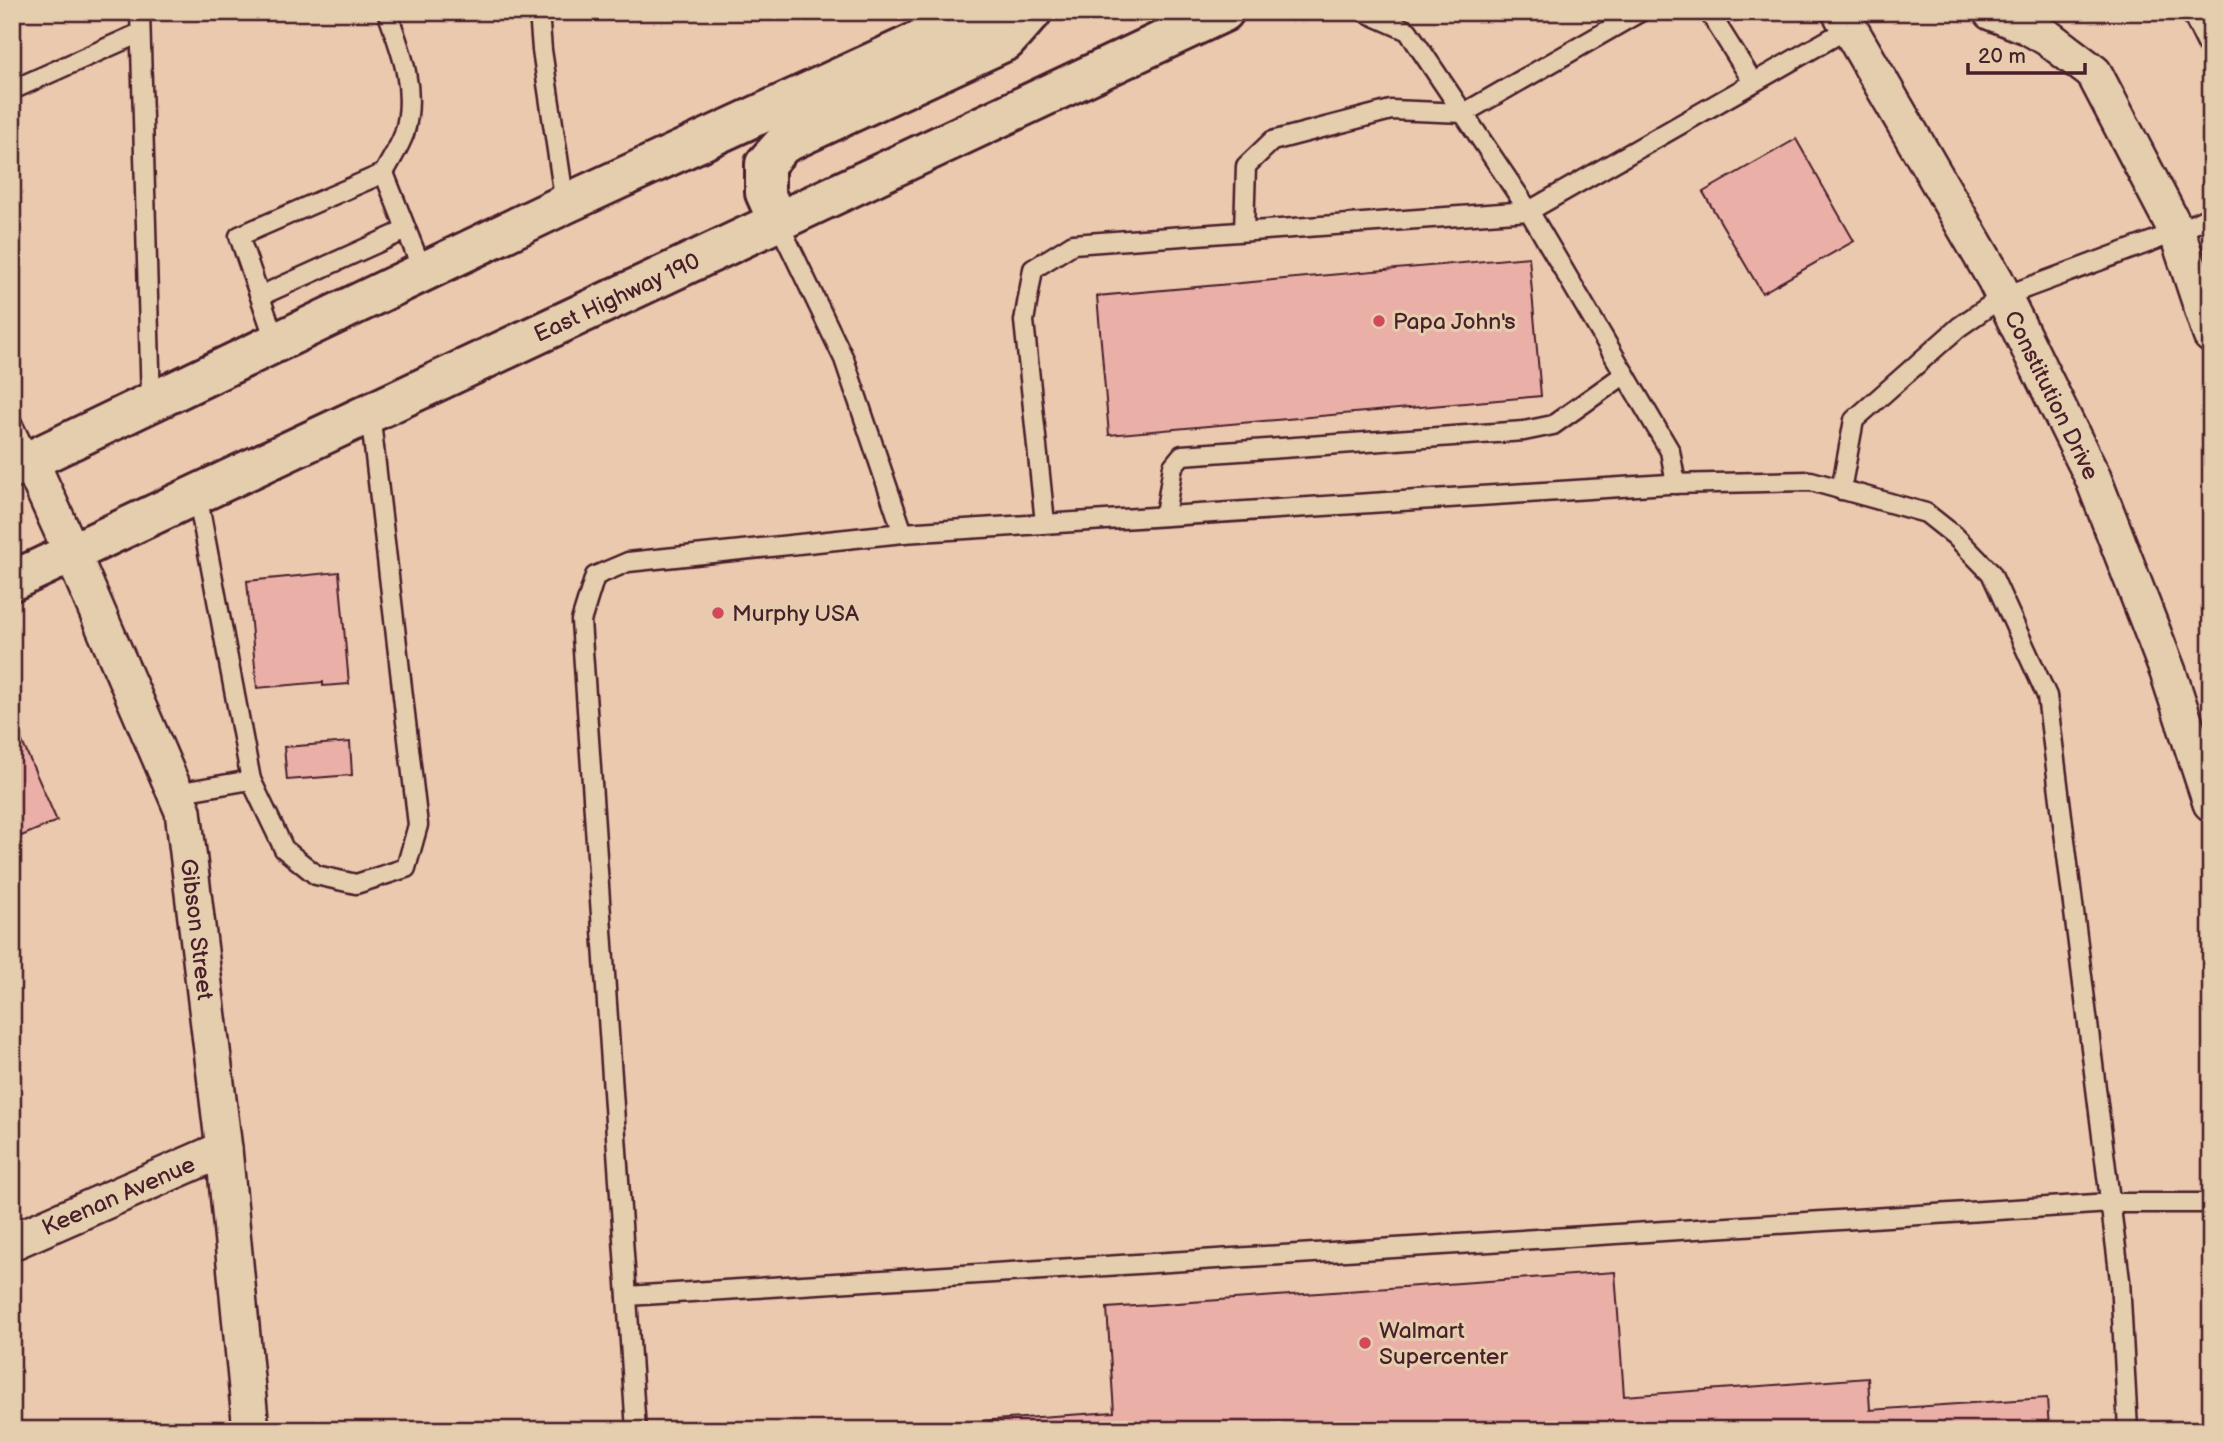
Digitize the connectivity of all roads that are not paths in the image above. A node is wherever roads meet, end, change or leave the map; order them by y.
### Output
1 (139, 12) edge
2 (387, 12) edge
3 (539, 12) edge
4 (982, 12) edge
5 (1032, 12) edge
6 (1224, 12) edge
7 (1365, 12) edge
8 (1640, 12) edge
9 (1709, 12) edge
10 (1991, 12) edge
11 (2191, 12) edge
12 (1844, 20) edge
13 (140, 33) junction
14 (2211, 52) edge
15 (1753, 82) junction
16 (12, 90) edge
17 (1464, 113) junction
18 (384, 173) junction
19 (565, 204) junction
20 (1529, 211) junction
21 (2211, 216) edge
22 (778, 222) junction
23 (406, 230) junction
24 (1244, 232) junction
25 (2177, 232) junction
26 (423, 272) junction
27 (260, 296) junction
28 (2002, 297) junction
29 (2211, 335) edge
30 (276, 343) junction
31 (1625, 374) junction
32 (151, 404) junction
33 (370, 414) junction
34 (12, 423) edge
35 (21, 465) edge
36 (1676, 484) junction
37 (1841, 490) junction
38 (197, 494) junction
39 (1166, 515) junction
40 (1045, 523) junction
41 (903, 533) junction
42 (72, 553) junction
43 (12, 581) edge
44 (251, 780) junction
45 (175, 793) junction
46 (2211, 803) edge
47 (224, 1149) junction
48 (2111, 1203) junction
49 (2211, 1203) edge
50 (12, 1242) edge
51 (627, 1296) junction
52 (251, 1430) edge
53 (636, 1430) edge
54 (2128, 1430) edge

1 - 13 lane
2 - 18 lane
3 - 19 lane
4 - 19 main road
5 - 22 main road
6 - 22 main road, East Highway 190
7 - 17 lane
8 - 17 lane
9 - 15 lane
10 - 25 street
11 - 14 lane
12 - 15 lane
12 - 28 street, Constitution Drive
13 - 16 lane
13 - 32 lane
15 - 20 lane
17 - 20 lane
17 - 24 lane
18 - 23 lane
18 - 27 lane
19 - 26 main road
20 - 24 lane
20 - 31 lane
21 - 25 lane
22 - 33 main road, East Highway 190
22 - 41 lane
23 - 26 lane
23 - 27 lane
24 - 40 lane
25 - 28 lane
25 - 29 street
26 - 30 main road
27 - 30 lane
28 - 37 lane
28 - 46 street, Constitution Drive
30 - 32 main road
31 - 36 lane
31 - 39 lane
32 - 35 main road
33 - 38 main road, East Highway 190
33 - 44 lane
34 - 35 lane
35 - 42 street, Gibson Street
36 - 37 lane
36 - 39 lane
37 - 48 lane
38 - 42 main road, East Highway 190
38 - 44 lane
39 - 40 lane
40 - 41 lane
41 - 51 lane
42 - 43 main road, East Highway 190
42 - 45 street, Gibson Street
44 - 45 lane
45 - 47 street, Gibson Street
47 - 50 street, Keenan Avenue
47 - 52 street, Gibson Street
48 - 49 lane
48 - 51 lane
48 - 54 lane
51 - 53 lane

